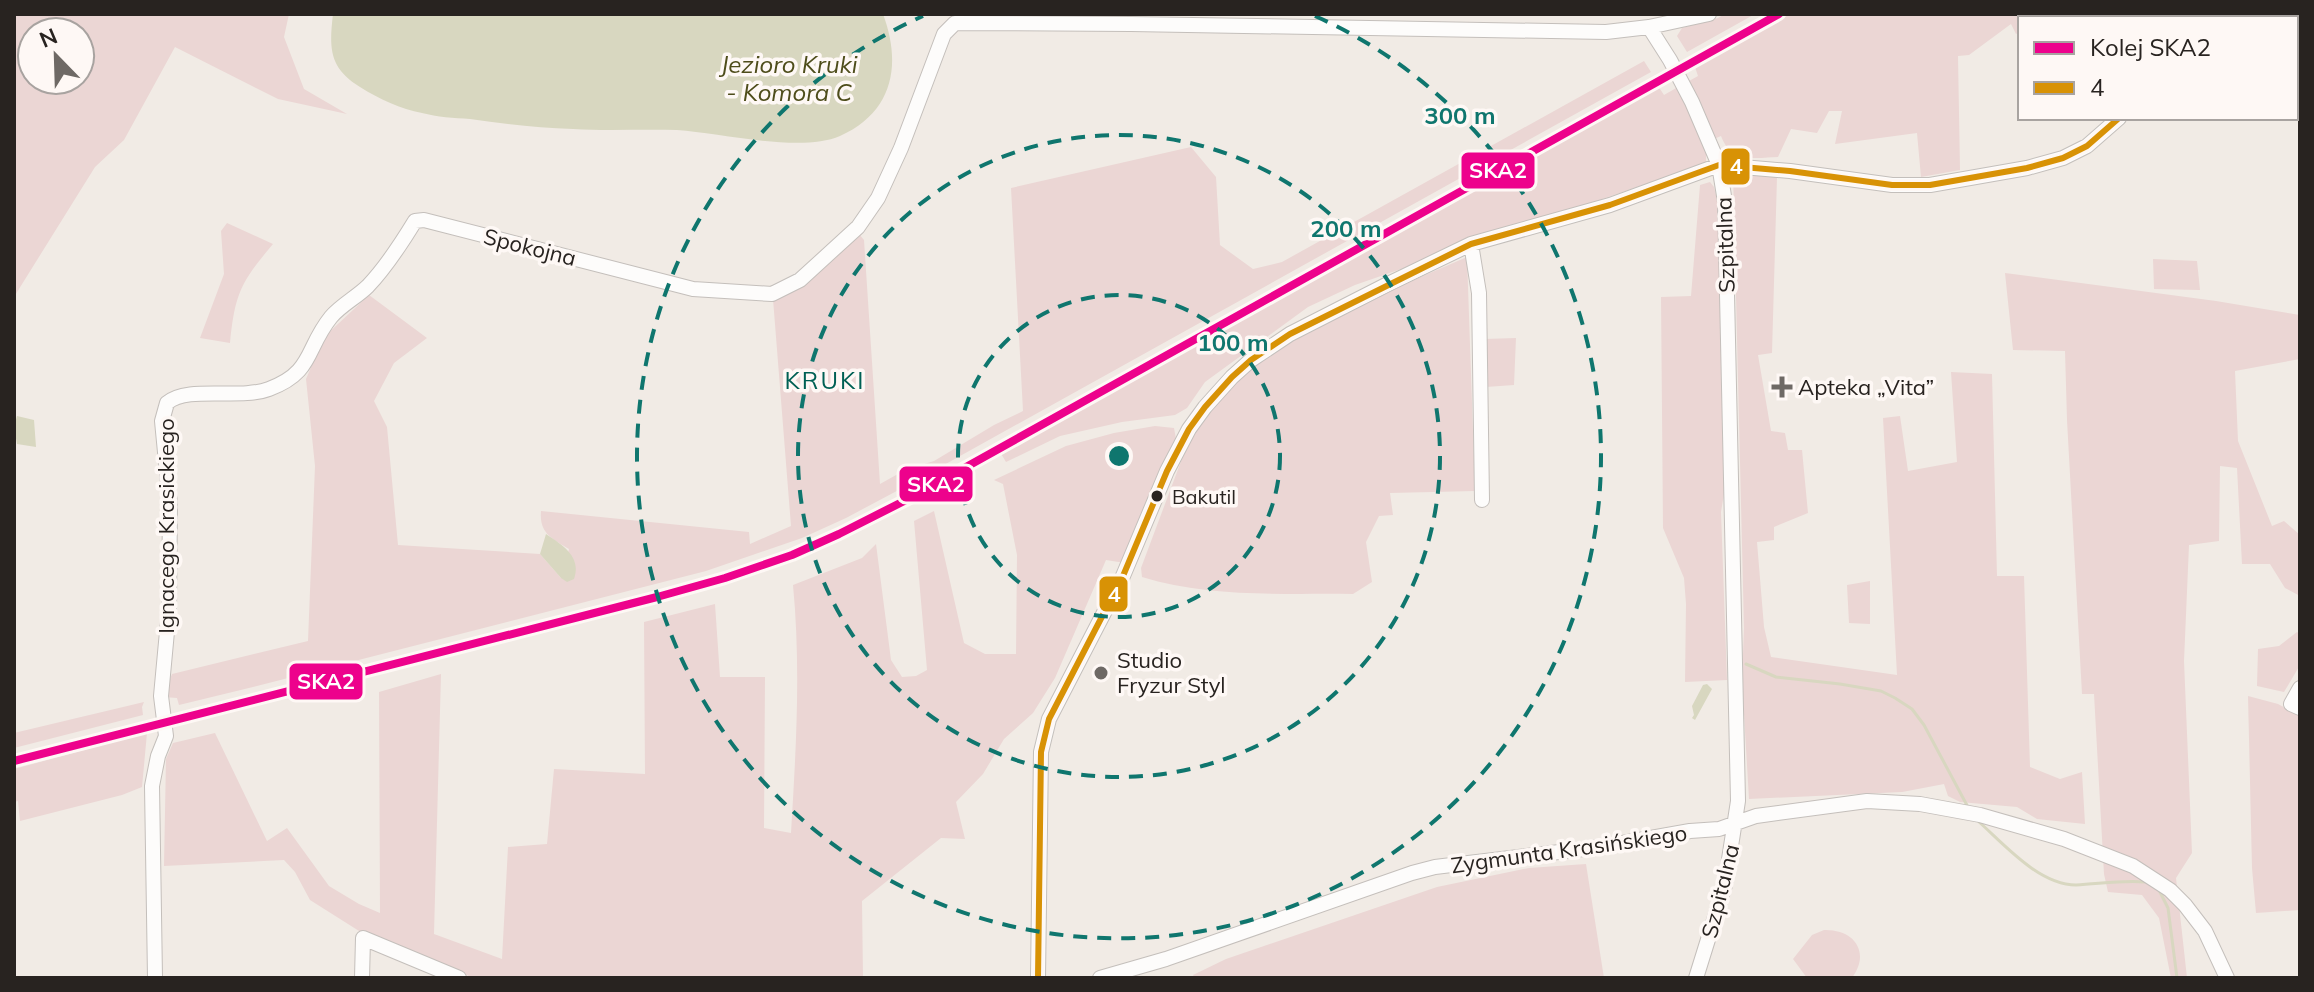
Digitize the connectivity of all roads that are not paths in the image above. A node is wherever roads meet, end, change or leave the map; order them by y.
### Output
1 (1709, 14) edge
2 (1649, 27) junction
3 (2117, 120) edge
4 (1719, 165) junction
5 (1471, 244) junction
6 (389, 263) joint
7 (1482, 500) dead end
8 (2300, 688) edge
9 (2300, 708) edge
10 (1736, 823) junction
11 (155, 978) edge
12 (362, 978) edge
13 (459, 978) edge
14 (1038, 978) edge
15 (1100, 978) edge
16 (1696, 978) edge
17 (2227, 978) edge

1 - 2 street
2 - 4 street, Szpitalna
2 - 6 street, Spokojna
3 - 4 street
4 - 5 street
4 - 10 street, Szpitalna
5 - 7 street
5 - 14 street
6 - 11 street, Ignacego Krasickiego
8 - 9 street
10 - 15 street, Zygmunta Krasińskiego
10 - 16 street, Szpitalna
10 - 17 street, Zygmunta Krasińskiego
12 - 13 street

